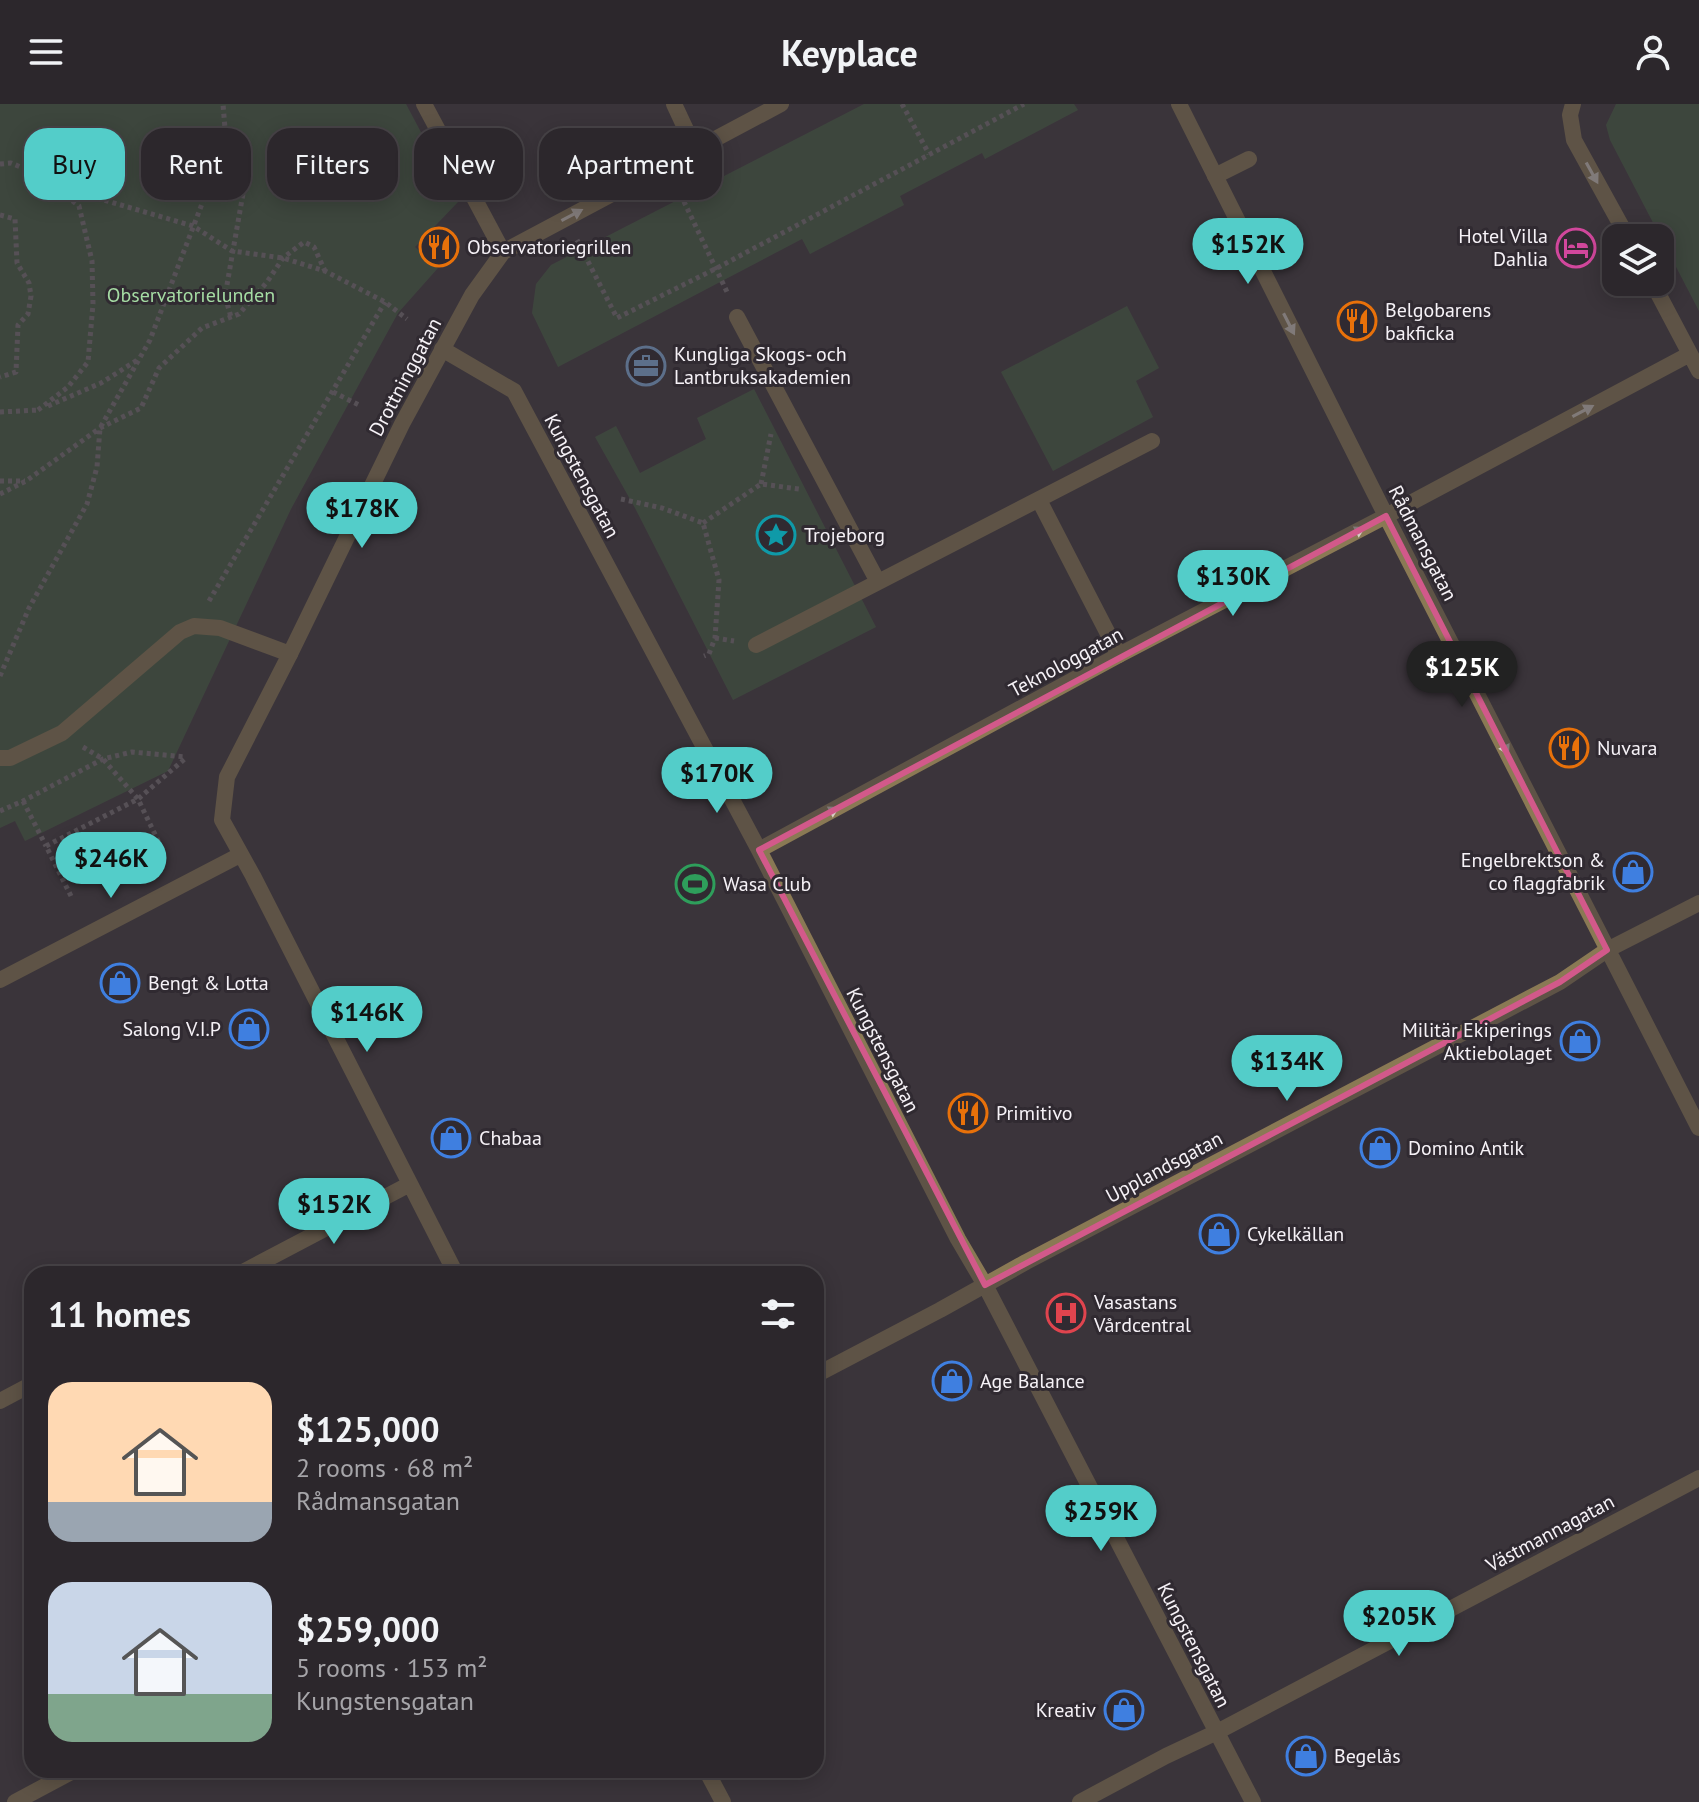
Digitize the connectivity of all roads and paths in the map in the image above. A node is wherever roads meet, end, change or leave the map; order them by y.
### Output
1 (223, 104) edge
2 (424, 104) edge
3 (674, 104) edge
4 (781, 104) edge
5 (902, 104) edge
6 (1024, 104) edge
7 (1179, 104) edge
8 (1573, 104) edge
9 (225, 128) edge
10 (685, 128) edge
11 (722, 135) edge
12 (929, 154) junction
13 (1249, 159) dead end
14 (0, 164) edge
15 (24, 169) edge
16 (1215, 176) junction
17 (72, 200) edge
18 (104, 200) edge
19 (203, 200) edge
20 (242, 200) edge
21 (601, 200) edge
22 (683, 200) edge
23 (0, 215) edge
24 (567, 218) junction
25 (1620, 224) edge
26 (193, 226) junction
27 (232, 251) junction
28 (503, 252) junction
29 (283, 258) junction
30 (717, 268) junction
31 (325, 271) junction
32 (1659, 296) edge
33 (385, 302) junction
34 (231, 317) junction
35 (737, 317) joint
36 (407, 319) dead end
37 (442, 349) junction
38 (1690, 354) junction
39 (139, 359) junction
40 (1699, 371) edge
41 (0, 377) edge
42 (333, 392) junction
43 (361, 406) dead end
44 (38, 410) junction
45 (0, 412) edge
46 (100, 428) junction
47 (1152, 441) dead end
48 (0, 481) edge
49 (26, 481) junction
50 (0, 494) edge
51 (832, 494) junction
52 (621, 499) dead end
53 (1039, 500) junction
54 (1386, 516) junction
55 (703, 523) junction
56 (878, 582) junction
57 (194, 626) junction
58 (756, 645) dead end
59 (290, 654) junction
60 (1119, 655) junction
61 (704, 656) dead end
62 (0, 676) edge
63 (0, 758) edge
64 (103, 759) junction
65 (138, 799) junction
66 (23, 801) junction
67 (0, 811) edge
68 (46, 846) junction
69 (162, 849) dead end
70 (759, 850) junction
71 (240, 855) junction
72 (71, 896) dead end
73 (1699, 903) edge
74 (1607, 950) junction
75 (0, 980) edge
76 (1699, 1128) edge
77 (410, 1184) junction
78 (254, 1266) edge
79 (452, 1266) edge
80 (985, 1285) junction
81 (824, 1371) edge
82 (24, 1388) edge
83 (0, 1401) edge
84 (1699, 1478) edge
85 (1217, 1732) junction
86 (60, 1778) edge
87 (710, 1778) edge
88 (15, 1802) edge
89 (723, 1802) edge
90 (1080, 1802) edge
91 (1253, 1802) edge

1 - 9 path
2 - 28 street
3 - 10 street
4 - 11 street, Drottninggatan
5 - 12 path
6 - 12 path
7 - 16 street, Rådmansgatan
8 -> 25 street
12 - 30 path
13 - 16 street
14 - 15 path
16 -> 54 street, Rådmansgatan
17 - 44 path
18 - 26 path
19 - 26 path
20 - 27 path
24 -> 21 street, Drottninggatan
22 - 30 path
23 - 41 path
24 - 28 street, Drottninggatan
24 - 30 path
26 - 27 path
26 - 39 path
27 - 29 path
27 - 34 path
28 - 37 street, Drottninggatan
29 - 31 path
29 - 31 path
29 - 34 path
30 - 35 path
31 - 33 path
32 - 38 street
33 - 36 path
33 - 42 path
34 - 46 path
35 - 51 street
37 - 59 street, Drottninggatan
37 - 70 street, Kungstensgatan
38 - 40 street
54 -> 38 street, Teknologgatan
39 - 44 path
39 - 46 path
42 - 43 path
42 - 57 path
44 - 45 path
46 - 49 path
46 - 62 path
47 - 53 street
48 - 49 path
49 - 50 path
51 - 55 path
51 - 56 street
52 - 55 path
53 - 56 street
53 - 60 street
60 -> 54 street, Teknologgatan
54 -> 74 street, Rådmansgatan
55 - 61 path
56 - 58 street
57 - 59 street
57 - 63 street
59 - 71 street, Drottninggatan
70 -> 60 street, Teknologgatan
64 - 65 path
64 - 65 path
64 - 66 path
65 - 68 path
65 - 69 path
66 - 67 path
66 - 68 path
68 - 72 path
70 - 80 street, Kungstensgatan
71 - 75 street
71 - 77 street, Drottninggatan
73 - 74 street, Upplandsgatan
74 - 76 street, Rådmansgatan
74 - 80 street, Upplandsgatan
77 - 78 street
77 - 79 street, Drottninggatan
80 - 81 street, Upplandsgatan
80 - 85 street, Kungstensgatan
82 - 83 street
84 - 85 street, Västmannagatan
85 - 90 street, Västmannagatan
85 - 91 street, Kungstensgatan
86 - 88 street
87 - 89 street

